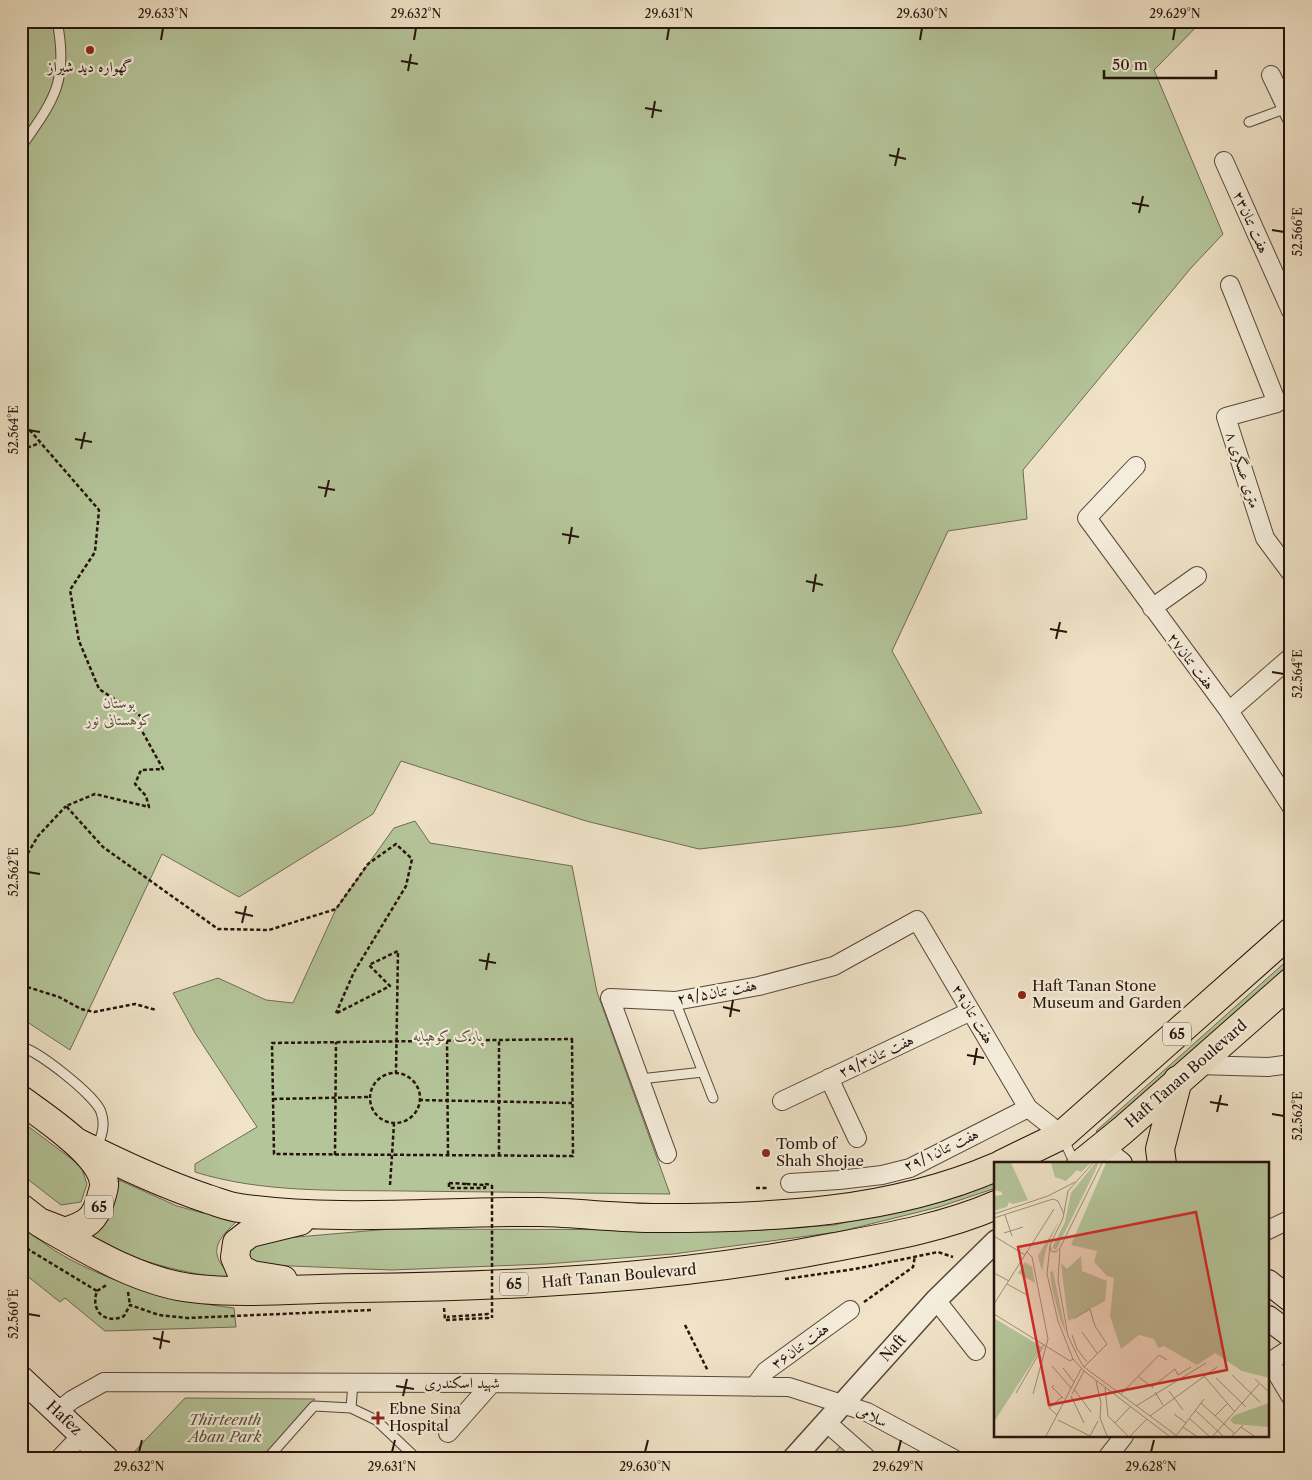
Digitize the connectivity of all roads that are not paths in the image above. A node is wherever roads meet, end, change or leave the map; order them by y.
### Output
1 (57, 21) edge
2 (1271, 75) dead end
3 (1289, 113) edge
4 (1250, 122) dead end
5 (21, 147) edge
6 (1224, 160) dead end
7 (1230, 285) dead end
8 (1291, 311) edge
9 (1136, 466) dead end
10 (1291, 573) edge
11 (1197, 576) dead end
12 (1152, 608) junction
13 (1291, 657) edge
14 (1228, 711) junction
15 (1291, 806) edge
16 (917, 920) joint
17 (1291, 932) edge
18 (1291, 982) edge
19 (675, 1001) junction
20 (1279, 1004) edge
21 (971, 1011) junction
22 (21, 1047) edge
23 (1291, 1064) edge
24 (703, 1072) junction
25 (1187, 1073) junction
26 (829, 1078) junction
27 (640, 1080) junction
28 (712, 1098) dead end
29 (21, 1100) edge
30 (782, 1101) dead end
31 (1028, 1108) junction
32 (1062, 1136) junction
33 (857, 1138) dead end
34 (87, 1147) junction
35 (668, 1154) dead end
36 (1100, 1159) edge
37 (1006, 1162) edge
38 (1074, 1162) edge
39 (1162, 1162) edge
40 (994, 1168) edge
41 (790, 1183) dead end
42 (989, 1208) edge
43 (333, 1214) junction
44 (30, 1215) edge
45 (1291, 1219) edge
46 (1270, 1229) edge
47 (994, 1230) edge
48 (994, 1241) edge
49 (334, 1288) junction
50 (936, 1300) junction
51 (850, 1310) road end
52 (1270, 1319) edge
53 (1291, 1335) edge
54 (1291, 1348) edge
55 (976, 1351) dead end
56 (1270, 1361) edge
57 (1270, 1364) edge
58 (21, 1378) edge
59 (353, 1383) junction
60 (492, 1383) junction
61 (754, 1387) junction
62 (1291, 1397) edge
63 (843, 1403) junction
64 (351, 1408) junction
65 (57, 1412) junction
66 (826, 1422) junction
67 (448, 1433) dead end
68 (82, 1435) junction
69 (1122, 1438) edge
70 (414, 1456) dead end
71 (59, 1459) edge
72 (107, 1459) edge
73 (267, 1459) edge
74 (793, 1459) edge
75 (868, 1459) edge
76 (954, 1459) edge
77 (1106, 1459) edge

1 - 5 lane
2 - 3 street
3 - 4 lane
6 - 8 street, هفت تنان۲۳
7 - 10 street, ۸ متری عسگری
9 - 12 street, هفت تنان۲۷
11 - 12 street
12 - 14 street, هفت تنان۲۷
13 - 14 street
14 - 15 street, هفت تنان۲۷
16 - 19 street, ۲۹/۵هفت تنان
16 - 21 street, هفت تنان۲۹
17 - 32 main road, 65
18 - 20 main road, Haft Tanan Boulevard / 65
19 - 24 lane
19 - 27 street, ۲۹/۵هفت تنان
20 - 25 main road, Haft Tanan Boulevard / 65
21 - 26 street, ۲۹/۳هفت تنان
21 - 31 street, هفت تنان۲۹
22 - 34 lane
23 - 25 street
24 - 27 lane
24 - 28 lane
25 - 36 main road, Haft Tanan Boulevard / 65
25 - 39 main road
26 - 30 street, ۲۹/۳هفت تنان
26 - 33 street
27 - 35 street, ۲۹/۵هفت تنان
29 - 34 main road, 65
31 - 32 street
31 - 41 street, ۲۹/۱هفت تنان
32 - 37 main road, 65
32 - 38 lane
34 - 43 main road, 65
34 - 44 main road, 65
40 - 43 main road, 65
42 - 47 street, Naft
42 - 49 main road, Haft Tanan Boulevard / 65
43 - 49 main road
44 - 49 main road, Haft Tanan Boulevard / 65
45 - 46 street
48 - 50 street, Naft
50 - 55 street
50 - 63 street, Naft
51 - 61 street, هفت تنان۳۶
52 - 53 main road
54 - 56 street
57 - 62 street
58 - 65 main road, Hafez
59 - 60 street, شهید اسکندری
59 - 64 lane
59 - 65 street, شهید اسکندری
60 - 61 street, شهید اسکندری
60 - 67 street
61 - 63 street, شهید اسکندری
63 - 66 street, Naft
63 - 76 street, سلامی
64 - 70 lane
64 - 73 lane
65 - 68 main road, Hafez
66 - 74 street, Naft
66 - 75 street
68 - 71 street
68 - 72 main road, Hafez
69 - 77 street

